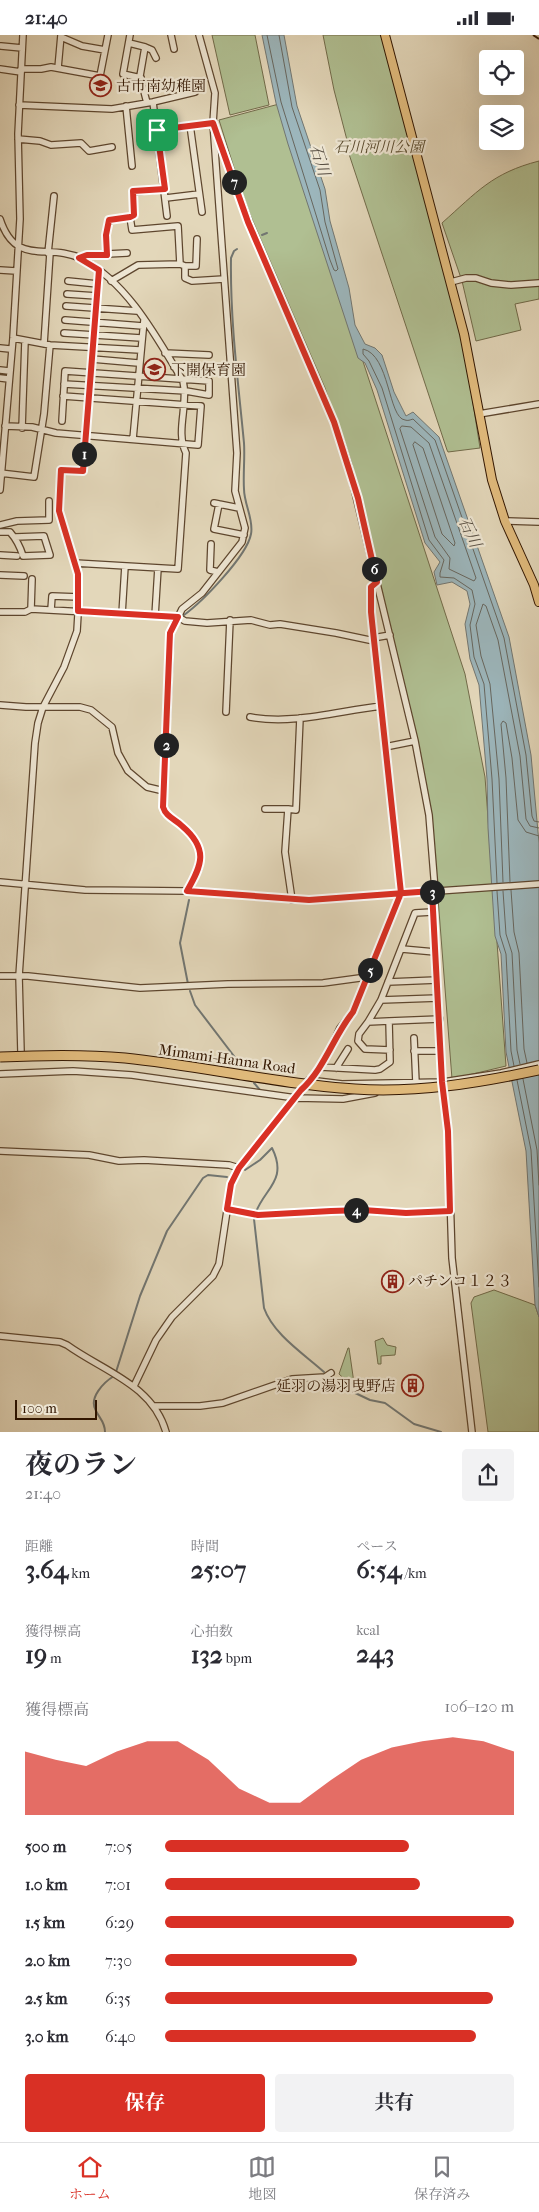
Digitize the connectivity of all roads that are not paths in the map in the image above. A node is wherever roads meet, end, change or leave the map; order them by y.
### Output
1 (22, 35) edge
2 (108, 35) edge
3 (130, 35) edge
4 (172, 35) edge
5 (200, 35) edge
6 (385, 35) edge
7 (61, 36) edge
8 (129, 43) junction
9 (2, 46) dead end
10 (145, 47) junction
11 (22, 49) junction
12 (174, 49) dead end
13 (105, 51) junction
14 (156, 58) dead end
15 (58, 68) junction
16 (0, 69) edge
17 (21, 70) junction
18 (141, 78) junction
19 (195, 92) dead end
20 (150, 103) junction
21 (19, 105) junction
22 (126, 107) junction
23 (213, 123) junction
24 (190, 125) junction
25 (157, 130) junction
26 (18, 139) junction
27 (112, 147) dead end
28 (132, 167) dead end
29 (165, 189) junction
30 (199, 194) junction
31 (54, 196) dead end
32 (166, 198) junction
33 (202, 212) dead end
34 (167, 216) dead end
35 (130, 217) junction
36 (0, 219) edge
37 (197, 239) dead end
38 (18, 247) junction
39 (49, 253) junction
40 (127, 253) dead end
41 (107, 255) junction
42 (79, 258) junction
43 (182, 265) junction
44 (0, 270) edge
45 (99, 270) junction
46 (16, 271) junction
47 (224, 279) junction
48 (68, 281) dead end
49 (111, 281) junction
50 (451, 282) junction
51 (539, 283) edge
52 (98, 284) junction
53 (67, 294) dead end
54 (97, 296) junction
55 (66, 306) dead end
56 (96, 309) junction
57 (137, 311) junction
58 (65, 320) dead end
59 (95, 322) junction
60 (143, 323) junction
61 (64, 333) dead end
62 (94, 334) junction
63 (13, 338) junction
64 (141, 338) junction
65 (25, 341) junction
66 (47, 344) junction
67 (93, 347) junction
68 (0, 348) edge
69 (10, 349) junction
70 (140, 350) junction
71 (165, 353) junction
72 (197, 354) junction
73 (208, 355) dead end
74 (92, 359) junction
75 (138, 363) junction
76 (174, 367) junction
77 (197, 367) junction
78 (212, 368) dead end
79 (0, 370) edge
80 (10, 371) junction
81 (91, 373) junction
82 (138, 376) junction
83 (0, 378) edge
84 (9, 379) junction
85 (182, 379) junction
86 (64, 384) junction
87 (90, 386) junction
88 (137, 389) junction
89 (186, 391) junction
90 (63, 396) junction
91 (89, 397) junction
92 (136, 401) junction
93 (0, 403) edge
94 (7, 403) junction
95 (539, 404) edge
96 (184, 405) junction
97 (478, 413) junction
98 (62, 421) dead end
99 (4, 424) edge
100 (22, 427) junction
101 (41, 429) junction
102 (85, 436) junction
103 (133, 439) junction
104 (2, 442) edge
105 (181, 443) junction
106 (1, 474) edge
107 (0, 490) edge
108 (49, 501) dead end
109 (239, 508) junction
110 (505, 521) junction
111 (539, 522) edge
112 (0, 525) edge
113 (0, 532) edge
114 (244, 535) junction
115 (15, 537) junction
116 (211, 544) dead end
117 (0, 555) edge
118 (17, 556) dead end
119 (75, 563) junction
120 (125, 566) junction
121 (158, 568) junction
122 (218, 573) junction
123 (0, 575) edge
124 (24, 576) dead end
125 (32, 579) dead end
126 (377, 582) junction
127 (537, 584) edge
128 (79, 597) junction
129 (539, 602) edge
130 (31, 609) junction
131 (51, 610) junction
132 (78, 611) junction
133 (0, 612) edge
134 (122, 614) junction
135 (155, 616) junction
136 (178, 617) junction
137 (230, 620) junction
138 (390, 635) junction
139 (373, 640) junction
140 (0, 705) edge
141 (44, 707) junction
142 (381, 707) junction
143 (226, 712) dead end
144 (250, 717) dead end
145 (300, 718) junction
146 (415, 741) junction
147 (385, 747) junction
148 (164, 791) junction
149 (265, 809) dead end
150 (288, 809) junction
151 (0, 882) edge
152 (25, 883) junction
153 (539, 884) edge
154 (435, 890) junction
155 (187, 891) junction
156 (401, 893) junction
157 (292, 900) junction
158 (432, 912) junction
159 (402, 949) junction
160 (435, 952) junction
161 (0, 975) edge
162 (20, 976) junction
163 (367, 977) junction
164 (437, 980) junction
165 (388, 982) junction
166 (438, 998) junction
167 (381, 1000) junction
168 (440, 1019) junction
169 (389, 1021) junction
170 (368, 1022) junction
171 (414, 1038) dead end
172 (348, 1049) dead end
173 (390, 1050) junction
174 (414, 1051) junction
175 (441, 1051) junction
176 (21, 1052) junction
177 (0, 1057) edge
178 (539, 1065) edge
179 (320, 1067) junction
180 (336, 1068) junction
181 (539, 1069) edge
182 (539, 1073) edge
183 (0, 1074) edge
184 (312, 1080) junction
185 (442, 1082) junction
186 (416, 1083) junction
187 (296, 1098) junction
188 (0, 1151) edge
189 (239, 1168) junction
190 (227, 1209) junction
191 (450, 1211) junction
192 (0, 1336) edge
193 (331, 1373) dead end
194 (134, 1386) junction
195 (154, 1406) junction
196 (166, 1432) edge
197 (472, 1432) edge

1 - 11 street
2 - 13 street
3 - 8 street
4 - 12 street
5 - 23 street
6 - 50 main road
7 - 13 street
7 - 15 street
8 - 10 street
8 - 18 street
9 - 11 street
10 - 14 street
10 - 18 street
11 - 17 street
13 - 15 street
15 - 17 street
16 - 17 street
17 - 21 street
18 - 20 street
19 - 20 street
20 - 22 street
20 - 25 street
21 - 22 street
21 - 26 street
22 - 28 street
23 - 24 street
23 - 47 street
23 - 126 street
24 - 25 street
24 - 30 street
25 - 29 street
26 - 27 street
26 - 38 street
29 - 32 street
29 - 35 street
30 - 32 street
30 - 33 street
31 - 39 street
32 - 34 street
35 - 41 street
35 - 43 street
36 - 38 street
37 - 43 street
38 - 39 street
38 - 46 street
39 - 42 street
39 - 66 street
40 - 41 street
41 - 42 street
42 - 45 street
43 - 47 street
43 - 49 street
44 - 46 street
45 - 49 street
45 - 52 street
46 - 63 street
47 - 109 street
48 - 52 street
49 - 57 street
50 - 51 street
50 - 97 main road
52 - 54 street
53 - 54 street
54 - 56 street
55 - 56 street
56 - 57 street
56 - 59 street
57 - 60 street
58 - 59 street
59 - 60 street
59 - 62 street
60 - 64 street
60 - 71 street
61 - 62 street
62 - 64 street
62 - 67 street
63 - 65 street
63 - 69 street
64 - 70 street
65 - 66 street
65 - 100 street
66 - 67 street
66 - 101 street
67 - 70 street
67 - 74 street
68 - 69 street
69 - 80 street
70 - 75 street
71 - 72 street
71 - 76 street
72 - 73 street
72 - 77 street
74 - 75 street
74 - 81 street
75 - 82 street
76 - 77 street
76 - 85 street
77 - 78 street
79 - 80 street
80 - 84 street
81 - 82 street
81 - 86 street
81 - 87 street
82 - 85 street
82 - 88 street
83 - 84 street
84 - 94 street
85 - 89 street
85 - 89 street
86 - 87 street
86 - 90 street
87 - 88 street
87 - 91 street
88 - 89 street
88 - 92 street
89 - 96 street
90 - 91 street
90 - 98 street
91 - 92 street
91 - 102 street
92 - 96 street
92 - 103 street
93 - 94 street
94 - 99 street
95 - 97 street
96 - 105 street
96 - 105 street
97 - 110 main road
99 - 100 street
99 - 104 street
100 - 101 street
101 - 102 street
101 - 106 street
102 - 103 street
102 - 119 street
103 - 105 street
104 - 106 street
105 - 121 street
106 - 107 street
108 - 112 street
109 - 114 street
109 - 114 street
110 - 111 street
110 - 127 main road
113 - 115 street
114 - 122 street
115 - 115 street
116 - 122 street
117 - 118 street
119 - 120 street
119 - 128 street
120 - 121 street
120 - 134 street
121 - 135 street
122 - 136 street
123 - 124 street
125 - 130 street
126 - 138 street
126 - 139 street
127 - 129 main road
128 - 131 street
128 - 132 street
130 - 131 street
130 - 133 street
131 - 132 street
132 - 134 street
132 - 141 street
134 - 135 street
135 - 136 street
136 - 137 street
136 - 148 street
137 - 139 street
137 - 143 street
138 - 139 street
138 - 146 street
139 - 142 street
140 - 141 street
141 - 148 street
141 - 152 street
142 - 145 street
142 - 147 street
144 - 145 street
145 - 150 street
146 - 147 street
146 - 154 street
147 - 156 street
148 - 155 street
149 - 150 street
150 - 157 street
151 - 152 street
152 - 155 street
152 - 162 street
153 - 154 street
154 - 156 street
154 - 158 street
155 - 157 street
156 - 157 street
156 - 163 street
158 - 159 street
158 - 160 street
159 - 160 street
159 - 165 street
160 - 164 street
161 - 162 street
162 - 163 street
162 - 176 street
163 - 179 street
164 - 165 street
164 - 166 street
165 - 167 street
166 - 167 street
166 - 168 street
167 - 170 street
168 - 169 street
168 - 175 street
169 - 170 street
169 - 173 street
170 - 173 street
171 - 174 street
172 - 180 street
173 - 180 street
174 - 175 street
174 - 186 street
175 - 185 street
176 - 177 street
176 - 184 street
177 - 181 highway, Mimami-Hanna Road, bridge
177 - 182 highway, Mimami-Hanna Road, bridge
178 - 185 street
179 - 180 street
179 - 184 street
183 - 187 street
184 - 186 street
184 - 187 street
185 - 186 street
185 - 187 street
185 - 191 street
187 - 189 street
188 - 189 street
189 - 190 street
190 - 191 street
190 - 194 street
191 - 197 street
192 - 194 street
193 - 195 street
194 - 195 street
195 - 196 street

